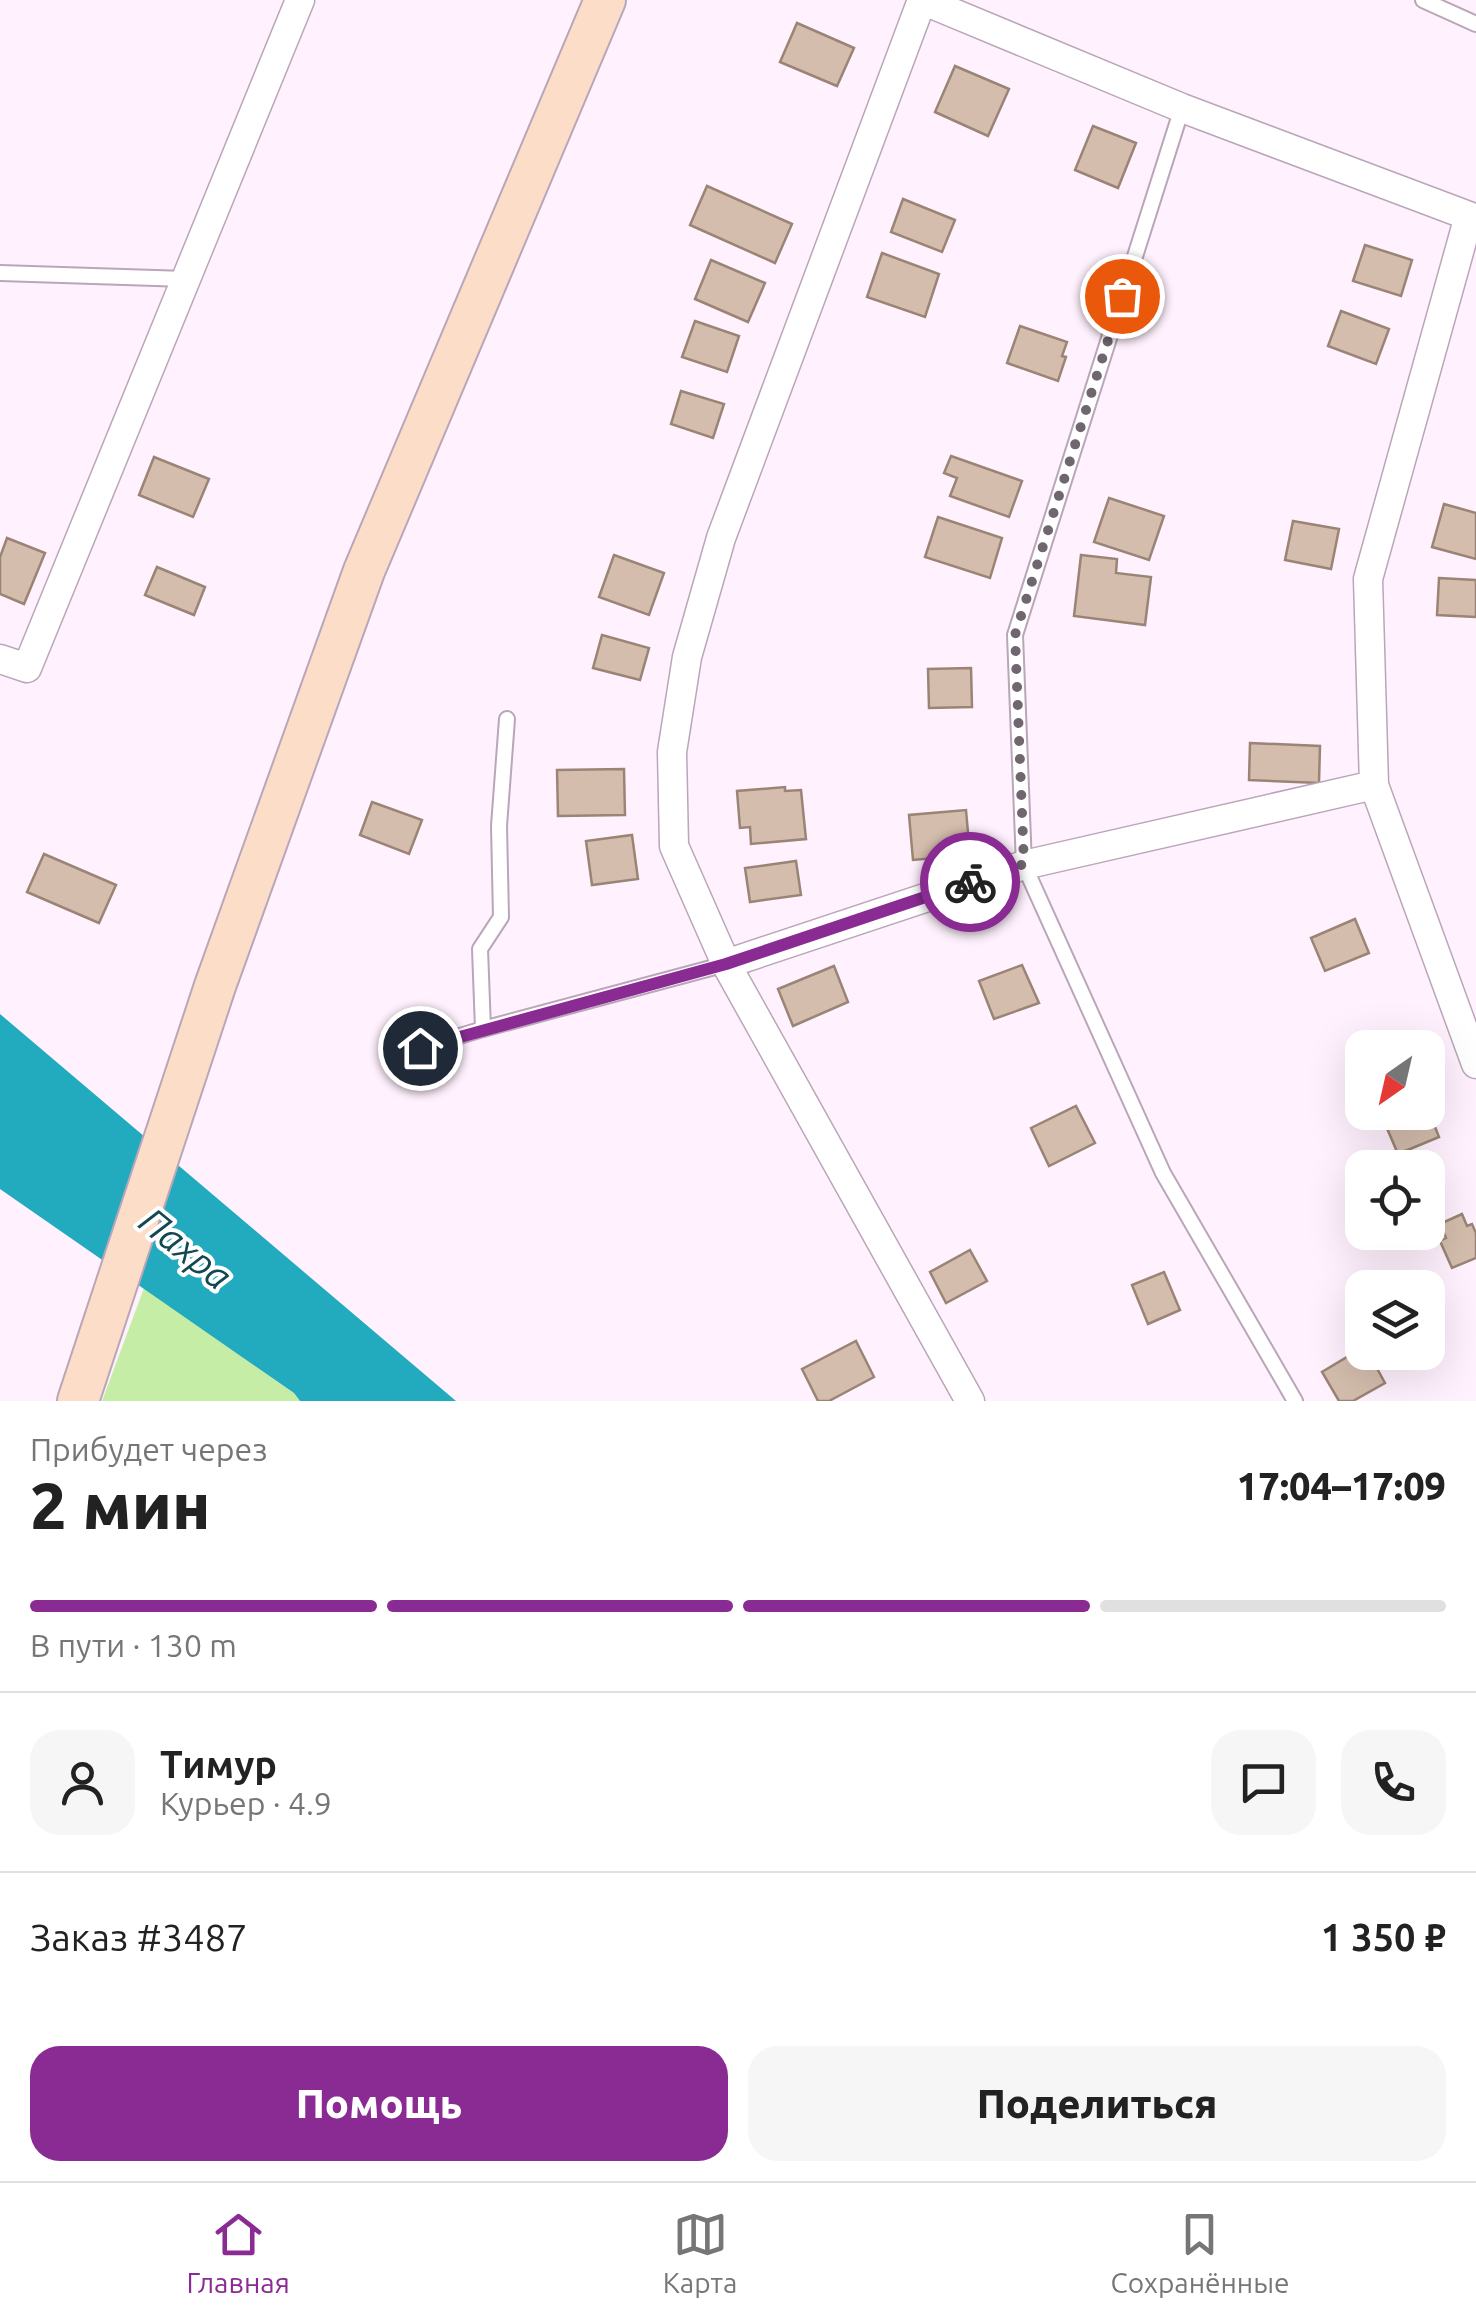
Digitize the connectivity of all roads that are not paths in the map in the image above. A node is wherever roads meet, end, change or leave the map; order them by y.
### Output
1 (300, 0) edge
2 (605, 0) edge
3 (922, 0) edge
4 (1423, 0) edge
5 (1476, 24) edge
6 (1182, 108) junction
7 (0, 273) edge
8 (186, 279) junction
9 (0, 659) edge
10 (506, 719) dead end
11 (1374, 785) junction
12 (1024, 864) junction
13 (726, 964) junction
14 (482, 1028) junction
15 (420, 1048) dead end
16 (1476, 1064) edge
17 (78, 1401) edge
18 (970, 1401) edge
19 (1295, 1401) edge

1 - 8 street
2 - 17 main road
3 - 6 street
3 - 13 street
4 - 5 lane
6 - 11 street
6 - 12 lane
7 - 8 lane
8 - 9 street
10 - 14 lane
11 - 12 street
11 - 16 street
12 - 13 street
12 - 19 lane
13 - 14 lane
13 - 18 street
14 - 15 lane

